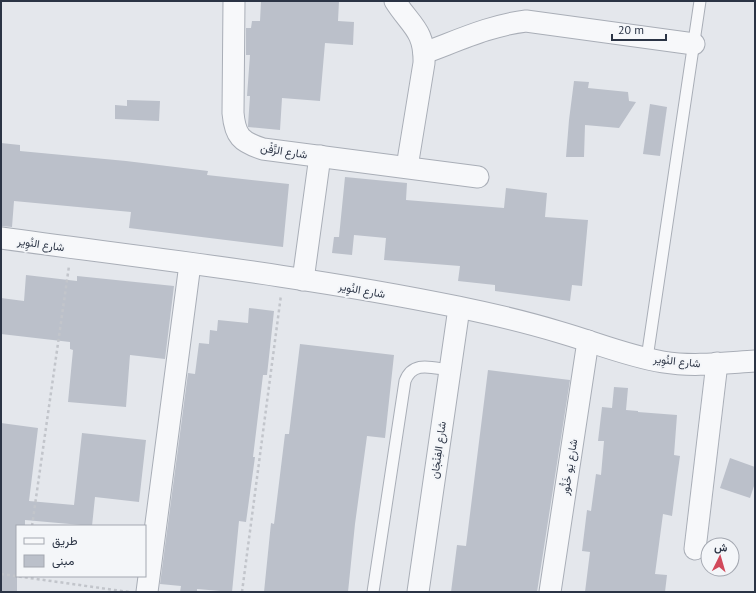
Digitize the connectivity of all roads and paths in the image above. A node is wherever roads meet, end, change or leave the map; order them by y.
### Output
1 (234, 1) edge
2 (395, 1) edge
3 (700, 1) edge
4 (694, 44) junction
5 (424, 52) junction
6 (320, 156) junction
7 (407, 167) junction
8 (478, 176) dead end
9 (1, 238) edge
10 (72, 248) junction
11 (190, 264) junction
12 (293, 278) junction
13 (459, 308) junction
14 (588, 341) junction
15 (647, 358) junction
16 (755, 361) edge
17 (717, 363) junction
18 (450, 370) junction
19 (32, 525) edge
20 (695, 550) dead end
21 (1, 574) edge
22 (16, 576) edge
23 (25, 577) edge
24 (132, 592) edge
25 (147, 592) edge
26 (242, 592) edge
27 (373, 592) edge
28 (418, 592) edge
29 (550, 592) edge

1 - 6 street, شارع الزَّفْن
2 - 5 street
3 - 4 lane
4 - 5 street
4 - 15 lane
5 - 7 street
6 - 7 street
6 - 12 street, شارع الزَّفْن
7 - 8 street
9 - 10 street, شارع النُوِير
10 - 11 street, شارع النُوِير
10 - 19 path
11 - 12 street, شارع النُوِير
11 - 25 street
12 - 13 street, شارع النُوِير
12 - 26 path
13 - 14 street, شارع النُوِير
13 - 18 street, شارع الفِنْجَان
14 - 15 street, شارع النُوِير
14 - 29 street, شارع يَو خَنُّور
15 - 17 street, شارع النُوِير
16 - 17 street, شارع النُوِير
17 - 20 street, شارع النُوِير
18 - 27 lane
18 - 28 street, شارع الفِنْجَان
21 - 22 path
23 - 24 path

